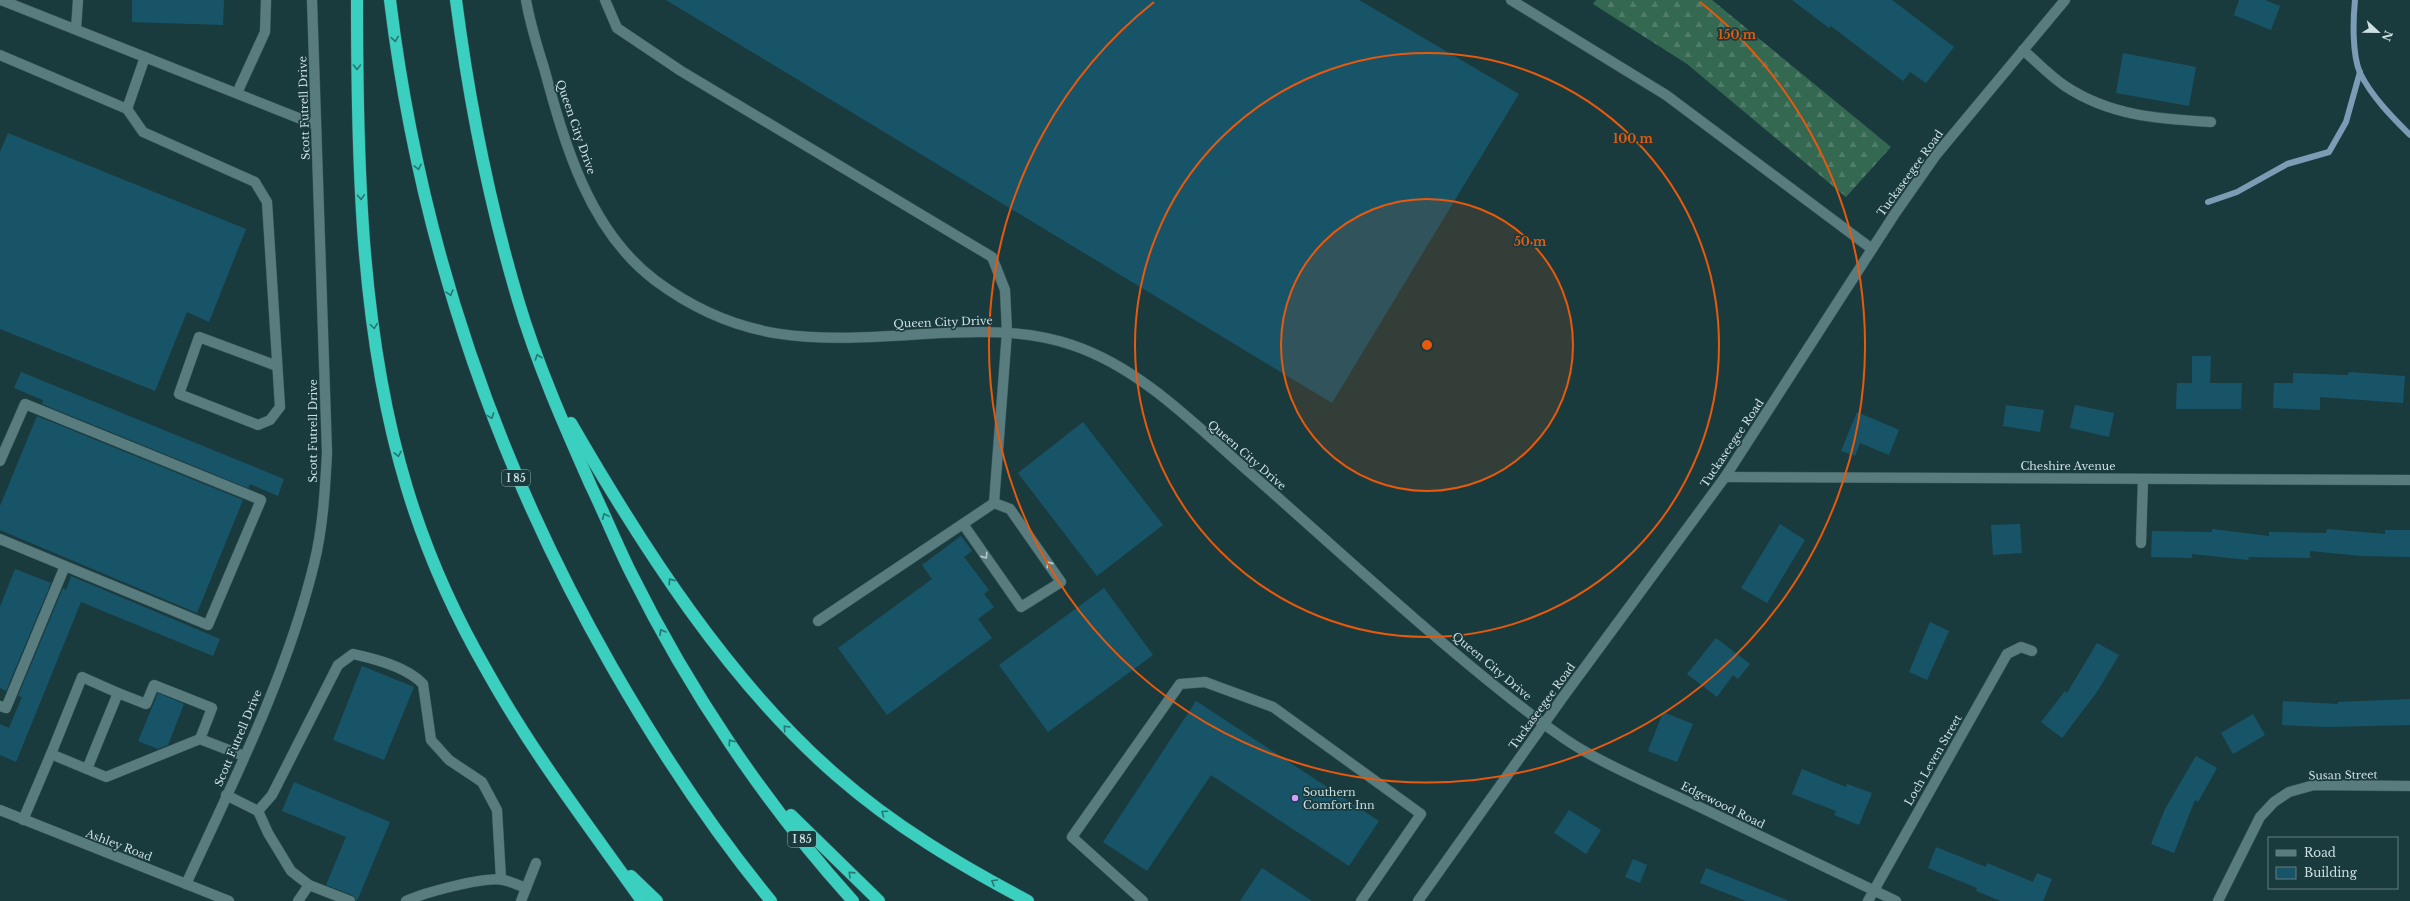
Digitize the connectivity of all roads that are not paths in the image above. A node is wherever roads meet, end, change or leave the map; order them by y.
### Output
1 (1, 0) edge
2 (78, 0) edge
3 (266, 0) edge
4 (312, 0) edge
5 (357, 0) edge
6 (390, 0) edge
7 (456, 0) edge
8 (526, 0) edge
9 (605, 0) edge
10 (1511, 0) edge
11 (2065, 0) edge
12 (76, 29) junction
13 (2023, 50) junction
14 (0, 55) edge
15 (145, 57) junction
16 (237, 93) junction
17 (127, 109) junction
18 (2211, 122) dead end
19 (316, 125) junction
20 (1872, 249) junction
21 (1007, 332) junction
22 (278, 366) junction
23 (545, 380) junction
24 (0, 461) edge
25 (1725, 477) junction
26 (2143, 478) junction
27 (2410, 480) edge
28 (994, 503) junction
29 (963, 524) junction
30 (0, 539) edge
31 (2141, 543) dead end
32 (65, 566) junction
33 (818, 621) dead end
34 (2032, 651) dead end
35 (118, 693) junction
36 (0, 706) edge
37 (1544, 724) junction
38 (200, 739) junction
39 (51, 754) junction
40 (244, 756) junction
41 (87, 769) junction
42 (753, 775) junction
43 (2410, 786) edge
44 (226, 795) junction
45 (0, 810) edge
46 (258, 811) junction
47 (23, 820) junction
48 (610, 856) junction
49 (536, 863) dead end
50 (501, 879) junction
51 (186, 884) junction
52 (308, 885) junction
53 (526, 888) junction
54 (1873, 890) junction
55 (229, 901) edge
56 (298, 901) edge
57 (350, 901) edge
58 (406, 901) edge
59 (521, 901) edge
60 (642, 901) edge
61 (657, 901) edge
62 (771, 901) edge
63 (853, 901) edge
64 (879, 901) edge
65 (1028, 901) edge
66 (1143, 901) edge
67 (1361, 901) edge
68 (1418, 901) edge
69 (1868, 901) edge
70 (1896, 901) edge
71 (2218, 901) edge

1 - 12 street
2 - 12 street
3 - 16 street
4 - 19 street, Scott Futrell Drive
5 -> 48 highway
6 -> 62 highway, I 85
23 -> 7 highway, I 85
8 - 21 street, Queen City Drive
9 - 21 street
10 - 20 street
11 - 13 street, Tuckaseegee Road
12 - 15 street
13 - 18 street
13 - 20 street, Tuckaseegee Road
14 - 17 street
15 - 16 street
15 - 17 street
16 - 19 street
17 - 22 street
19 - 40 street, Scott Futrell Drive
20 - 25 street, Tuckaseegee Road
21 - 28 street
21 - 37 street, Queen City Drive
22 - 22 street
42 -> 23 highway, I 85
65 -> 23 highway
24 - 32 street
25 - 26 street, Cheshire Avenue
25 - 37 street, Tuckaseegee Road
26 - 27 street, Cheshire Avenue
26 - 31 street
28 - 29 street
29 -> 28 street
29 - 33 street
30 - 32 street
32 - 36 street
34 - 54 street, Loch Leven Street
35 - 38 street
35 - 39 street
35 - 41 street
37 - 54 street, Edgewood Road
37 - 68 street, Tuckaseegee Road
38 - 40 street
38 - 41 street
39 - 41 street
39 - 47 street
40 - 44 street, Scott Futrell Drive
42 - 63 highway, I 85
64 -> 42 highway
43 - 71 street, Susan Street
44 - 46 street
44 - 51 street, Scott Futrell Drive
45 - 47 street, Ashley Road
46 - 50 street
46 - 52 street
47 - 51 street, Ashley Road
48 - 60 highway
48 - 61 highway
49 - 53 street
50 - 53 street
50 - 58 street
51 - 55 street, Ashley Road
52 - 56 street
52 - 57 street
53 - 59 street
54 - 69 street, Loch Leven Street
54 - 70 street, Edgewood Road
66 - 67 street

